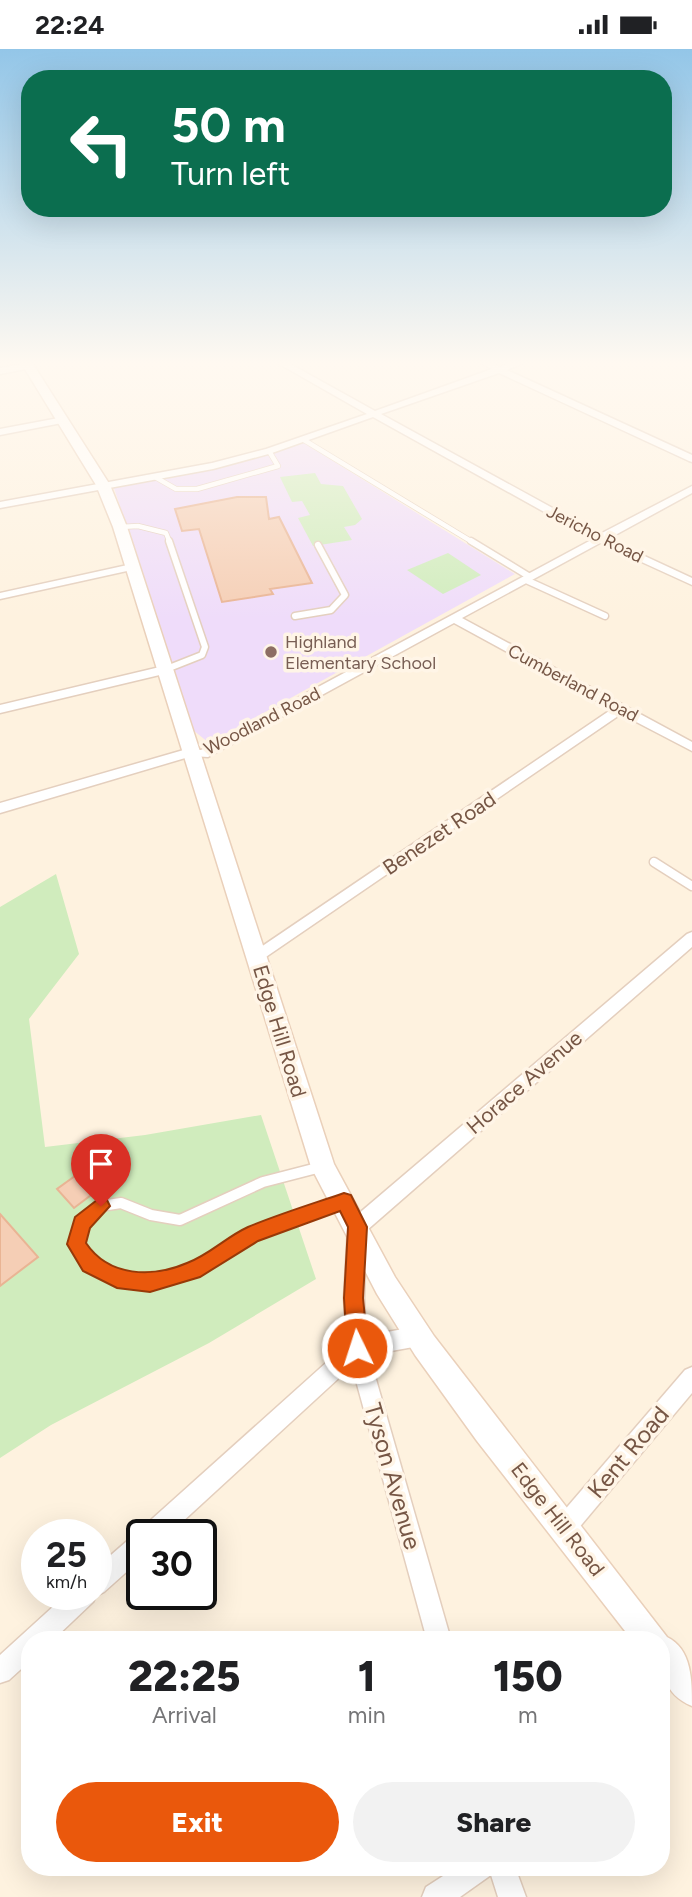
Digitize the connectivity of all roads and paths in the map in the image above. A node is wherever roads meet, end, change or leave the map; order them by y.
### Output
1 (80, 447) edge
2 (281, 447) edge
3 (316, 447) edge
4 (434, 447) edge
5 (666, 447) edge
6 (269, 451) junction
7 (692, 459) edge
8 (278, 466) junction
9 (282, 475) dead end
10 (155, 477) junction
11 (103, 485) junction
12 (692, 489) edge
13 (0, 505) edge
14 (120, 527) junction
15 (600, 539) junction
16 (318, 545) dead end
17 (132, 567) junction
18 (528, 578) junction
19 (692, 582) edge
20 (0, 596) edge
21 (295, 616) dead end
22 (605, 616) dead end
23 (455, 619) junction
24 (164, 670) junction
25 (0, 709) edge
26 (620, 709) junction
27 (692, 747) edge
28 (192, 752) junction
29 (0, 808) edge
30 (654, 862) dead end
31 (692, 886) edge
32 (692, 938) edge
33 (257, 957) junction
34 (323, 1167) junction
35 (344, 1201) junction
36 (357, 1227) junction
37 (419, 1336) junction
38 (357, 1348) junction
39 (692, 1377) edge
40 (169, 1519) edge
41 (564, 1528) junction
42 (126, 1557) edge
43 (112, 1570) edge
44 (68, 1610) edge
45 (45, 1631) edge
46 (436, 1631) edge
47 (645, 1631) edge
48 (21, 1652) edge
49 (670, 1661) edge
50 (0, 1671) edge
51 (692, 1690) edge
52 (468, 1876) edge
53 (505, 1876) edge
54 (436, 1897) edge
55 (512, 1897) edge

1 - 11 street, Edge Hill Road
2 - 6 street
3 - 18 lane
4 - 15 street, Jericho Road
5 - 7 street
6 - 8 lane
6 - 10 street
8 - 9 lane
8 - 10 lane
10 - 11 street
11 - 13 street
11 - 14 street, Edge Hill Road
12 - 15 street, Woodland Road
14 - 17 street, Edge Hill Road
14 - 24 lane
15 - 18 street, Woodland Road
15 - 19 street, Jericho Road
16 - 21 lane
17 - 20 street
17 - 24 street, Edge Hill Road
18 - 22 lane
18 - 23 street, Woodland Road
23 - 26 street, Cumberland Road
23 - 28 street, Woodland Road
24 - 25 street
24 - 28 street, Edge Hill Road
26 - 27 street, Cumberland Road
26 - 33 street, Benezet Road
28 - 29 street, Woodland Road
28 - 33 street, Edge Hill Road
30 - 31 lane
32 - 36 street, Horace Avenue
33 - 34 street, Edge Hill Road
34 - 35 street, Edge Hill Road
34 - 35 lane
35 - 36 street, Edge Hill Road
36 - 37 street, Edge Hill Road
36 - 38 street, Tyson Avenue
37 - 38 street
37 - 41 street, Edge Hill Road
38 - 40 street
38 - 46 street, Tyson Avenue
39 - 41 street, Kent Road
41 - 47 street, Edge Hill Road
42 - 43 street
44 - 45 street
48 - 50 street
49 - 51 street
52 - 54 street
53 - 55 street

